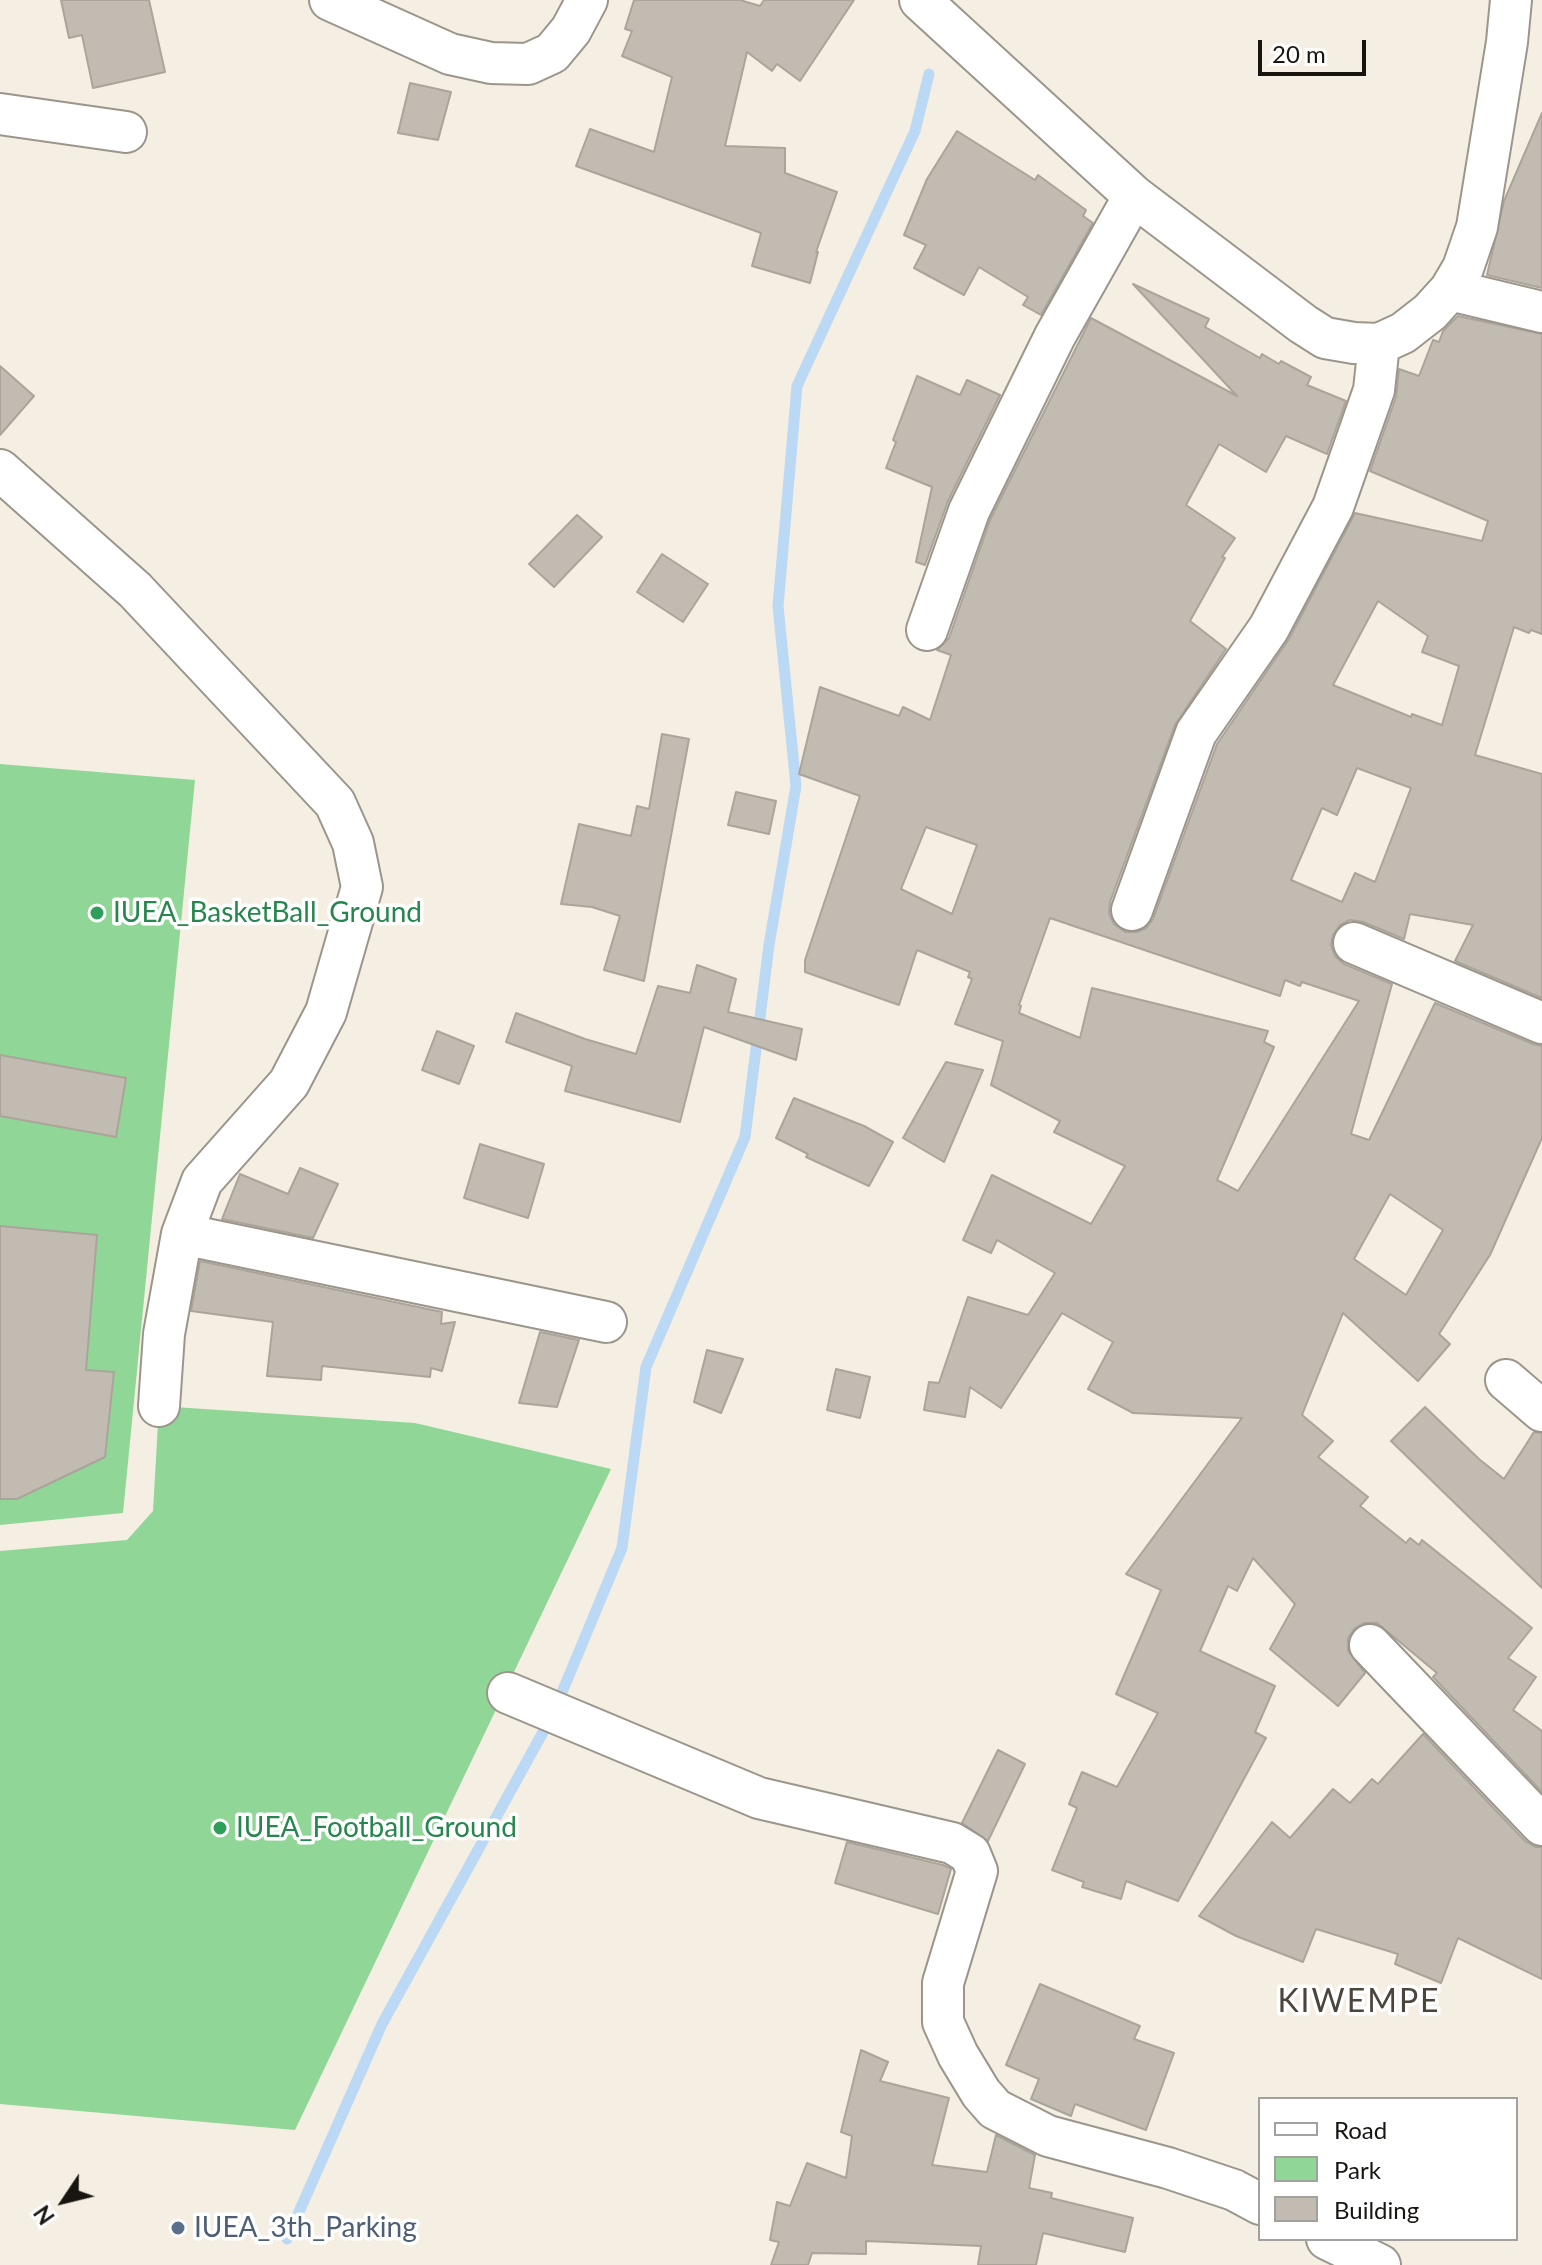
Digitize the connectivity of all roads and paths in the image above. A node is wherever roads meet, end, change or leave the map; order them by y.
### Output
1 (330, 0) edge
2 (587, 0) edge
3 (920, 0) edge
4 (1511, 0) edge
5 (0, 114) edge
6 (126, 132) dead end
7 (1134, 196) junction
8 (1450, 290) junction
9 (1542, 312) edge
10 (1379, 344) junction
11 (0, 470) edge
12 (927, 630) dead end
13 (1132, 910) dead end
14 (1354, 943) dead end
15 (1542, 1023) edge
16 (182, 1234) junction
17 (606, 1322) dead end
18 (1506, 1380) dead end
19 (159, 1406) dead end
20 (1542, 1411) edge
21 (1370, 1645) dead end
22 (508, 1693) dead end
23 (1542, 1825) edge
24 (1258, 2203) edge
25 (1331, 2241) edge
26 (1380, 2265) edge

1 - 2 street
3 - 7 street
4 - 8 street
5 - 6 street
7 - 10 street
7 - 12 street
8 - 9 street
8 - 10 street
10 - 13 street
11 - 16 street
14 - 15 street
16 - 17 street
16 - 19 street
18 - 20 street
21 - 23 street
22 - 24 street
25 - 26 street

